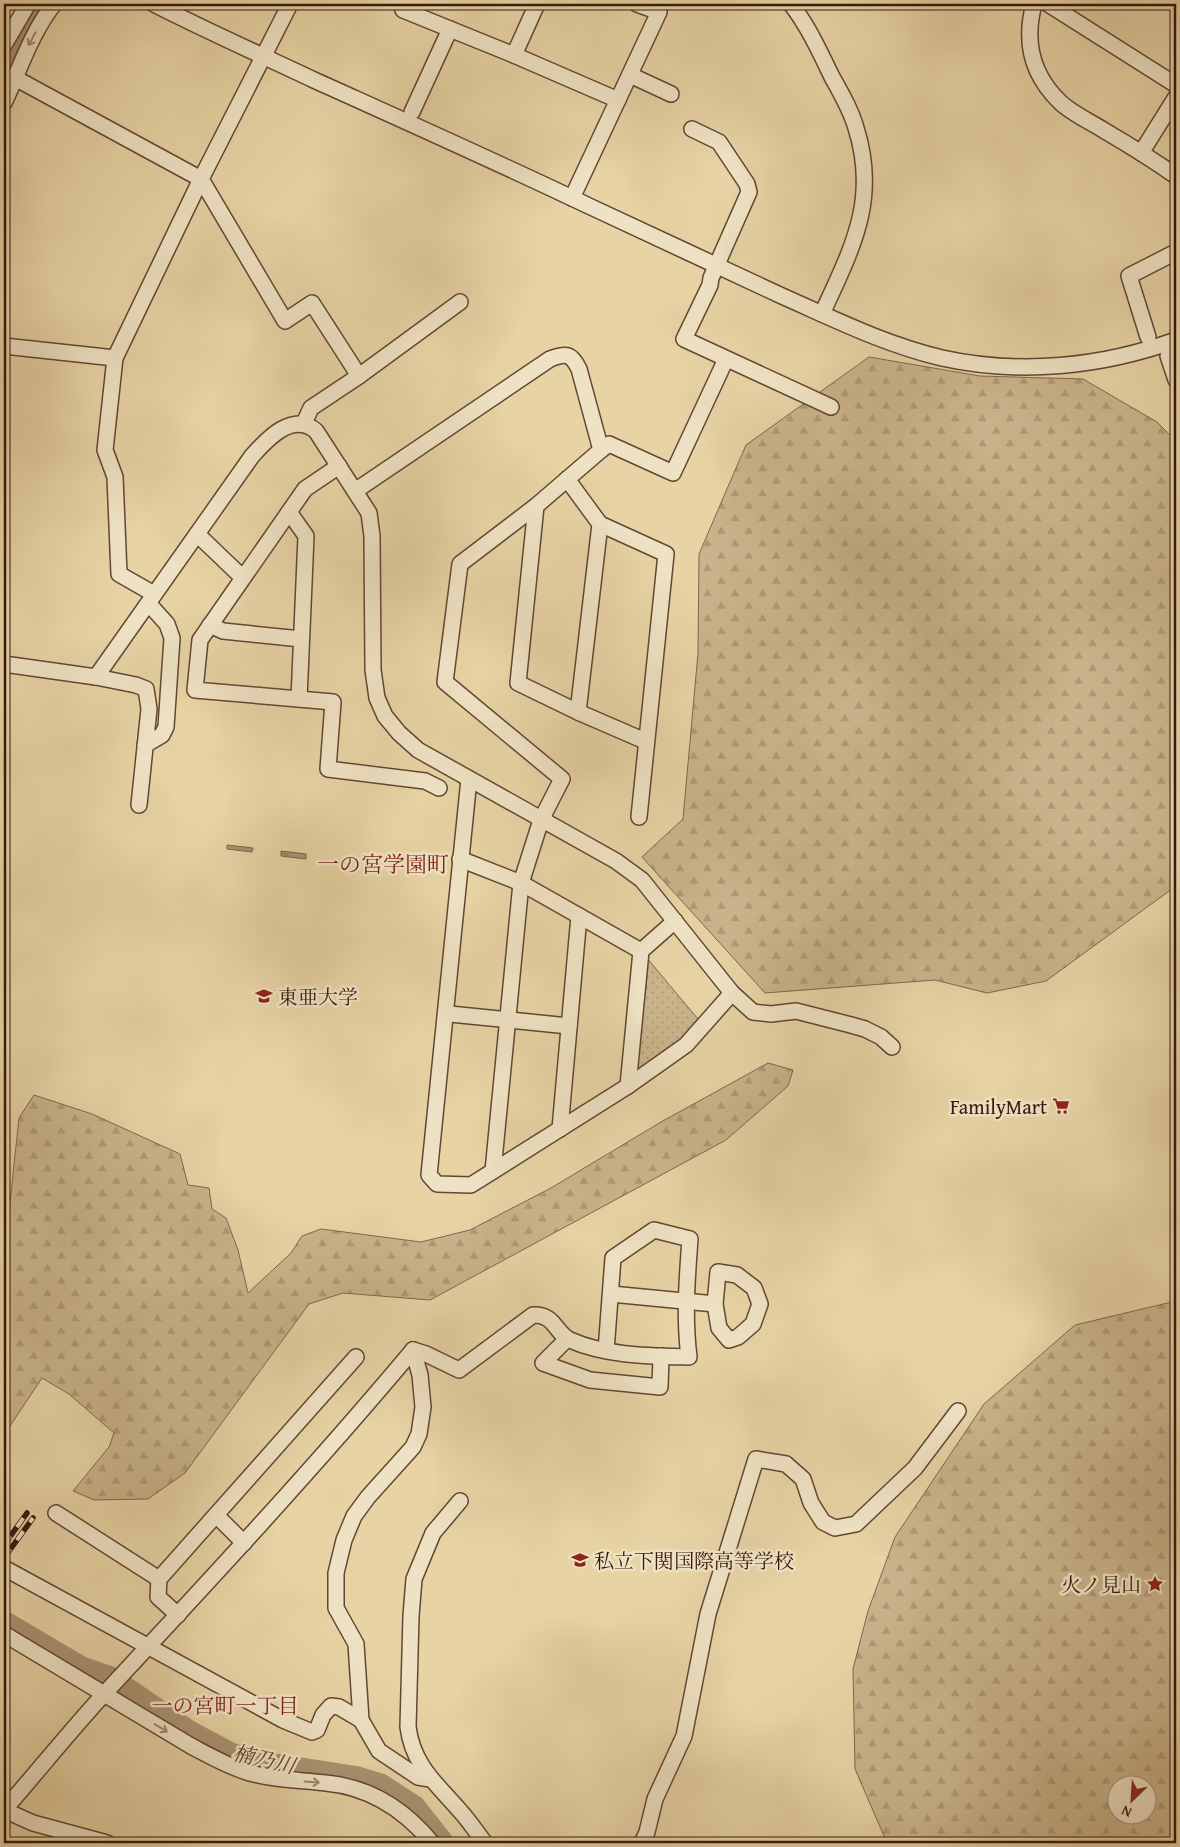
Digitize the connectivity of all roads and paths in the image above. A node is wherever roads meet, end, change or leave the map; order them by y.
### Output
1 (28, 4) edge
2 (54, 4) edge
3 (154, 4) edge
4 (290, 4) edge
5 (406, 4) edge
6 (537, 4) edge
7 (637, 4) edge
8 (792, 4) edge
9 (1034, 4) edge
10 (1048, 4) edge
11 (450, 29) junction
12 (4, 45) edge
13 (514, 55) junction
14 (264, 56) junction
15 (630, 76) junction
16 (15, 78) junction
17 (1176, 85) edge
18 (671, 94) dead end
19 (1176, 97) edge
20 (618, 100) junction
21 (4, 103) edge
22 (412, 112) dead end
23 (692, 129) dead end
24 (1141, 153) junction
25 (1176, 176) edge
26 (201, 179) junction
27 (572, 198) junction
28 (1176, 252) edge
29 (717, 266) junction
30 (460, 302) dead end
31 (822, 314) junction
32 (1148, 337) dead end
33 (1176, 340) edge
34 (4, 346) edge
35 (1168, 356) dead end
36 (115, 358) junction
37 (726, 358) junction
38 (359, 376) junction
39 (1176, 380) edge
40 (831, 407) dead end
41 (304, 423) junction
42 (601, 450) junction
43 (339, 466) junction
44 (566, 479) junction
45 (355, 491) junction
46 (536, 506) junction
47 (289, 512) junction
48 (600, 524) junction
49 (197, 534) junction
50 (243, 578) junction
51 (151, 599) junction
52 (210, 625) junction
53 (301, 639) junction
54 (4, 664) edge
55 (96, 677) junction
56 (298, 699) junction
57 (578, 712) junction
58 (646, 741) junction
59 (145, 745) junction
60 (469, 779) junction
61 (439, 788) dead end
62 (139, 805) dead end
63 (638, 817) dead end
64 (541, 820) junction
65 (460, 859) junction
66 (521, 883) junction
67 (578, 916) junction
68 (675, 921) junction
69 (641, 951) junction
70 (732, 993) junction
71 (450, 1014) dead end
72 (508, 1020) junction
73 (569, 1026) junction
74 (892, 1047) dead end
75 (628, 1086) junction
76 (560, 1129) junction
77 (493, 1171) junction
78 (611, 1294) junction
79 (686, 1302) junction
80 (715, 1304) dead end
81 (567, 1339) junction
82 (413, 1350) junction
83 (606, 1351) junction
84 (661, 1356) junction
85 (356, 1357) dead end
86 (958, 1411) dead end
87 (460, 1501) dead end
88 (56, 1513) dead end
89 (216, 1515) junction
90 (244, 1543) junction
91 (4, 1568) edge
92 (159, 1579) junction
93 (178, 1614) junction
94 (4, 1634) edge
95 (148, 1648) junction
96 (104, 1694) junction
97 (361, 1720) junction
98 (430, 1779) junction
99 (4, 1810) edge
100 (107, 1843) edge
101 (432, 1843) edge
102 (485, 1843) edge
103 (642, 1843) edge

1 - 12 street
2 -> 16 street
3 - 14 street
4 - 14 street
5 - 11 street
6 - 13 street
7 - 15 street
8 - 31 street
9 - 24 street
10 - 17 street
11 - 13 street
11 - 22 street
13 - 20 street
14 - 26 street
14 - 27 street
15 - 18 street
15 - 20 street
16 - 21 street
16 - 26 street
19 - 24 street
20 - 27 street
23 - 29 street
24 - 25 street
26 - 36 street
26 - 38 street
27 - 29 street
28 - 32 street
29 - 31 street
29 - 37 street
30 - 38 street
31 - 33 street
34 - 36 street
35 - 39 street
36 - 51 street
37 - 40 street
37 - 42 street
38 - 41 street
41 - 43 street
41 - 49 street
42 - 44 street
42 - 45 street
43 - 45 street
43 - 47 street
44 - 46 street
44 - 48 street
45 - 60 street
46 - 57 street
46 - 64 street
47 - 50 street
47 - 53 street
48 - 57 street
48 - 58 street
49 - 50 street
49 - 51 street
50 - 52 street
51 - 55 street
51 - 59 street
52 - 53 street
52 - 56 street
53 - 56 street
54 - 55 street
55 - 59 street
56 - 61 street
57 - 58 street
58 - 63 street
59 - 62 street
60 - 64 street
60 - 65 street
64 - 66 street
64 - 68 street
65 - 66 street
65 - 77 street
66 - 67 street
66 - 72 street
67 - 69 street
67 - 73 street
68 - 69 street
68 - 70 street
69 - 75 street
70 - 74 street
70 - 75 street
71 - 72 street
72 - 73 street
72 - 77 street
73 - 76 street
75 - 76 street
76 - 77 street
78 - 79 street
78 - 79 street
78 - 83 street
79 - 80 street
79 - 84 street
81 - 82 street
81 - 83 street
81 - 84 street
82 - 90 street
82 - 97 street
83 - 84 street
85 - 89 street
86 - 103 street
87 - 98 street
88 - 92 street
89 - 90 street
89 - 92 street
90 - 93 street
91 - 95 street
92 - 93 street
93 - 95 street
94 - 96 street
95 - 96 street
95 - 97 street
96 - 99 street
96 -> 101 street
97 - 98 street
98 - 102 street
99 - 100 street

